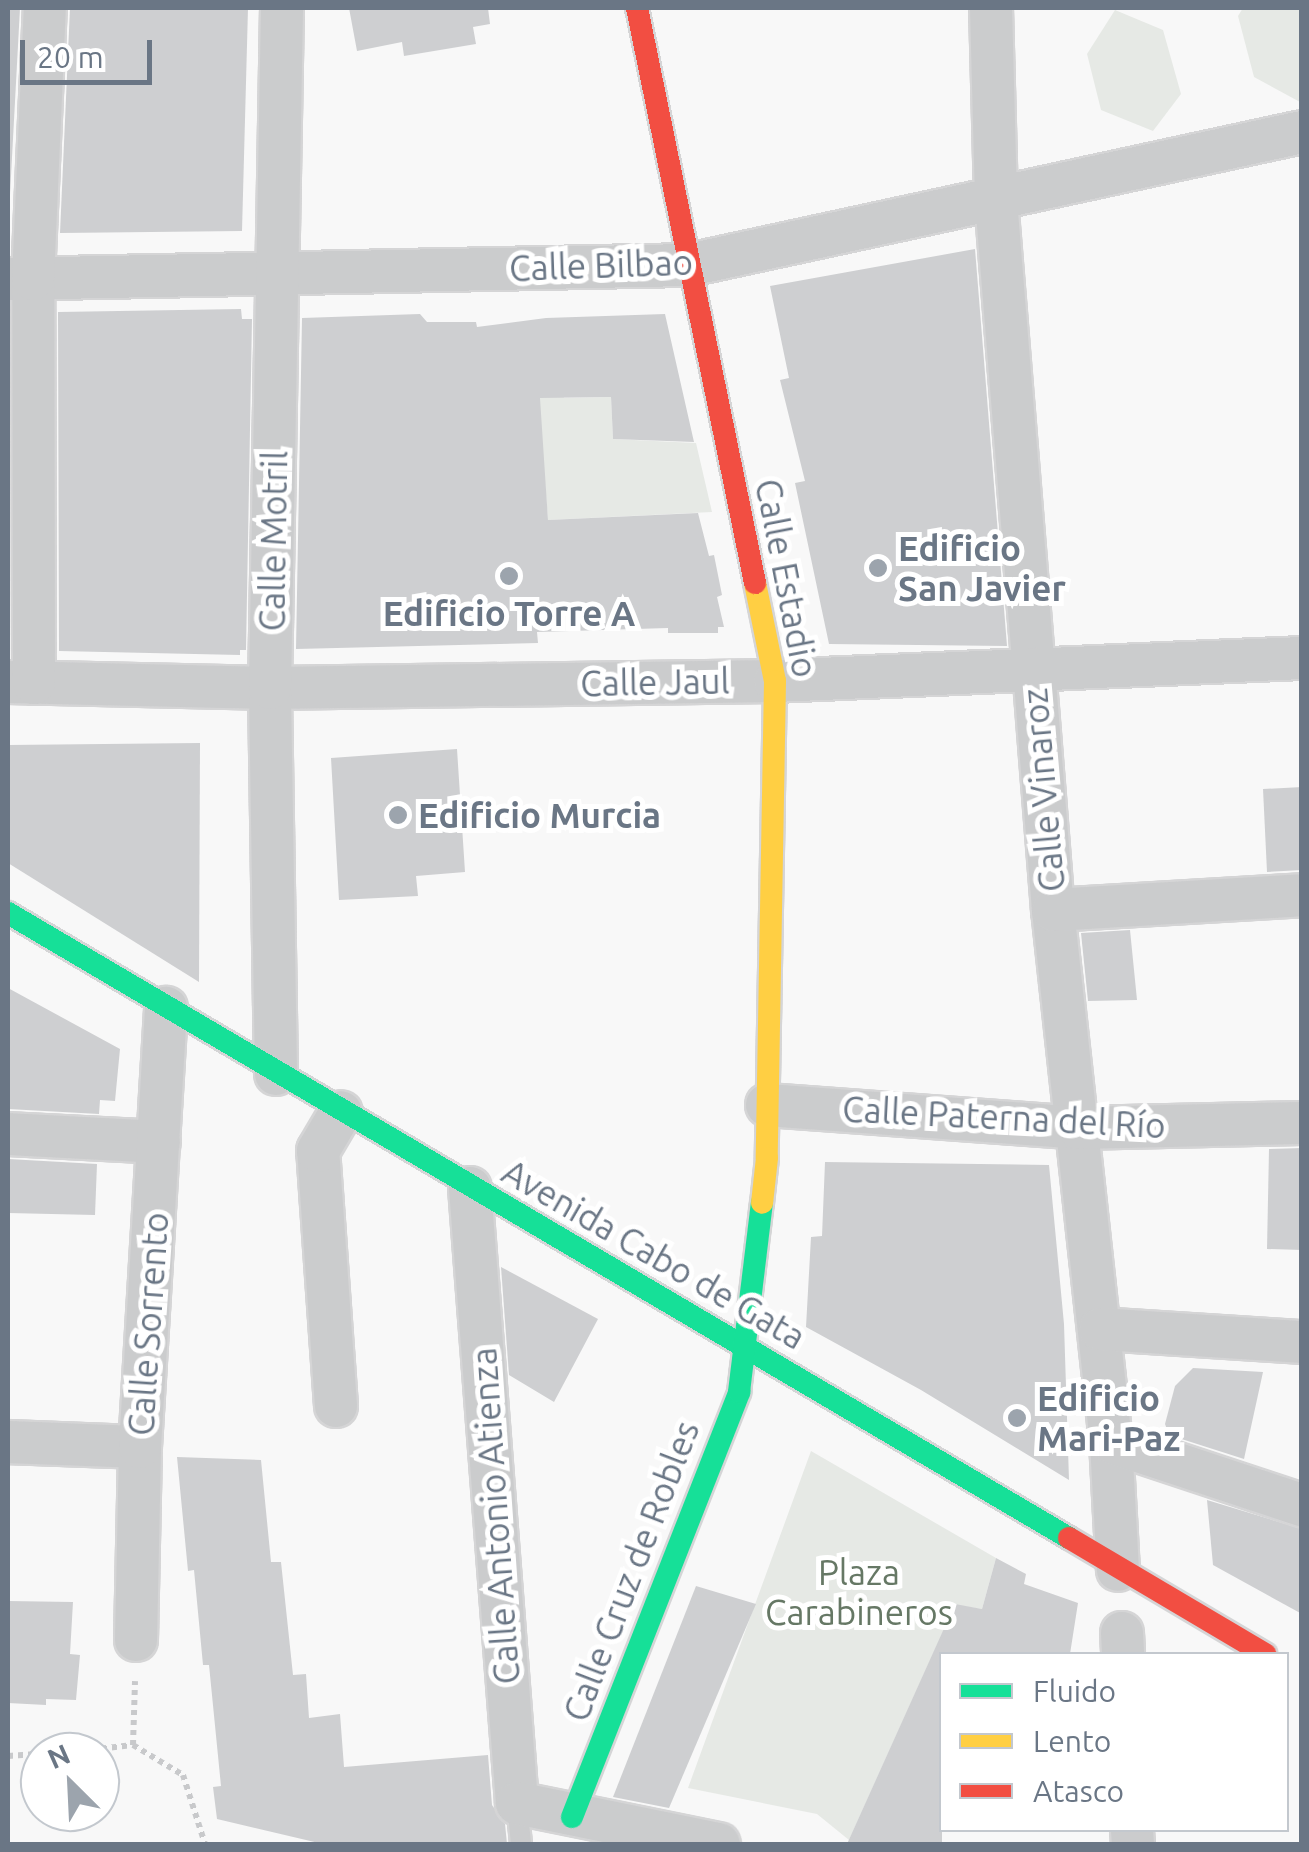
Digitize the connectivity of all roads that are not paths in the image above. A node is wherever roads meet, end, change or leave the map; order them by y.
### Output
1 (45, 8) edge
2 (282, 8) edge
3 (638, 8) edge
4 (991, 8) edge
5 (1302, 132) edge
6 (996, 200) junction
7 (689, 266) junction
8 (278, 272) junction
9 (20, 279) edge
10 (1302, 658) edge
11 (1034, 669) junction
12 (775, 680) junction
13 (21, 683) edge
14 (270, 688) junction
15 (1302, 895) edge
16 (1053, 910) junction
17 (8, 913) edge
18 (166, 1008) junction
19 (276, 1074) junction
20 (768, 1106) junction
21 (340, 1112) junction
22 (1302, 1123) edge
23 (1079, 1128) junction
24 (8, 1134) edge
25 (160, 1142) junction
26 (470, 1188) junction
27 (1100, 1329) junction
28 (1302, 1342) edge
29 (746, 1349) junction
30 (336, 1406) dead end
31 (8, 1442) edge
32 (1112, 1442) junction
33 (140, 1447) junction
34 (1302, 1505) edge
35 (1118, 1570) junction
36 (136, 1640) road end
37 (1262, 1652) edge
38 (572, 1817) junction
39 (519, 1824) edge
40 (718, 1844) edge

1 - 9 street
2 - 8 street, Calle Motril
3 - 7 street, Calle Estadio
4 - 6 street, Calle Vinaroz
5 - 6 street, Calle Bilbao
6 - 7 street, Calle Bilbao
6 - 11 street, Calle Vinaroz
7 - 8 street, Calle Bilbao
7 - 12 street, Calle Estadio
8 - 9 street, Calle Bilbao
8 - 14 street, Calle Motril
9 - 13 street
10 - 11 street, Calle Jaul
11 - 12 street, Calle Jaul
11 - 16 street, Calle Vinaroz
12 - 14 street, Calle Jaul
12 - 20 street, Calle Estadio
13 - 14 street, Calle Jaul
14 - 19 street, Calle Motril
15 - 16 street
16 - 23 street, Calle Vinaroz
17 - 18 street, Avenida Cabo de Gata
18 - 19 street, Avenida Cabo de Gata
18 - 25 street, Calle Sorrento
19 - 21 street, Avenida Cabo de Gata
20 - 23 street, Calle Paterna del Río
20 - 29 street, Calle Estadio
21 - 26 street, Avenida Cabo de Gata
21 - 30 street
22 - 23 street, Calle Paterna del Río
23 - 27 street, Calle Vinaroz
24 - 25 street
25 - 33 street, Calle Sorrento
26 - 29 street, Avenida Cabo de Gata
26 - 39 street, Calle Antonio Atienza
27 - 28 street
27 - 32 street, Calle Vinaroz
29 - 35 street, Avenida Cabo de Gata
29 - 38 street, Calle Cruz de Robles
31 - 33 street
32 - 34 street
32 - 35 street, Calle Vinaroz
33 - 36 street, Calle Sorrento
35 - 37 street, Avenida Cabo de Gata
38 - 39 street
38 - 40 street

